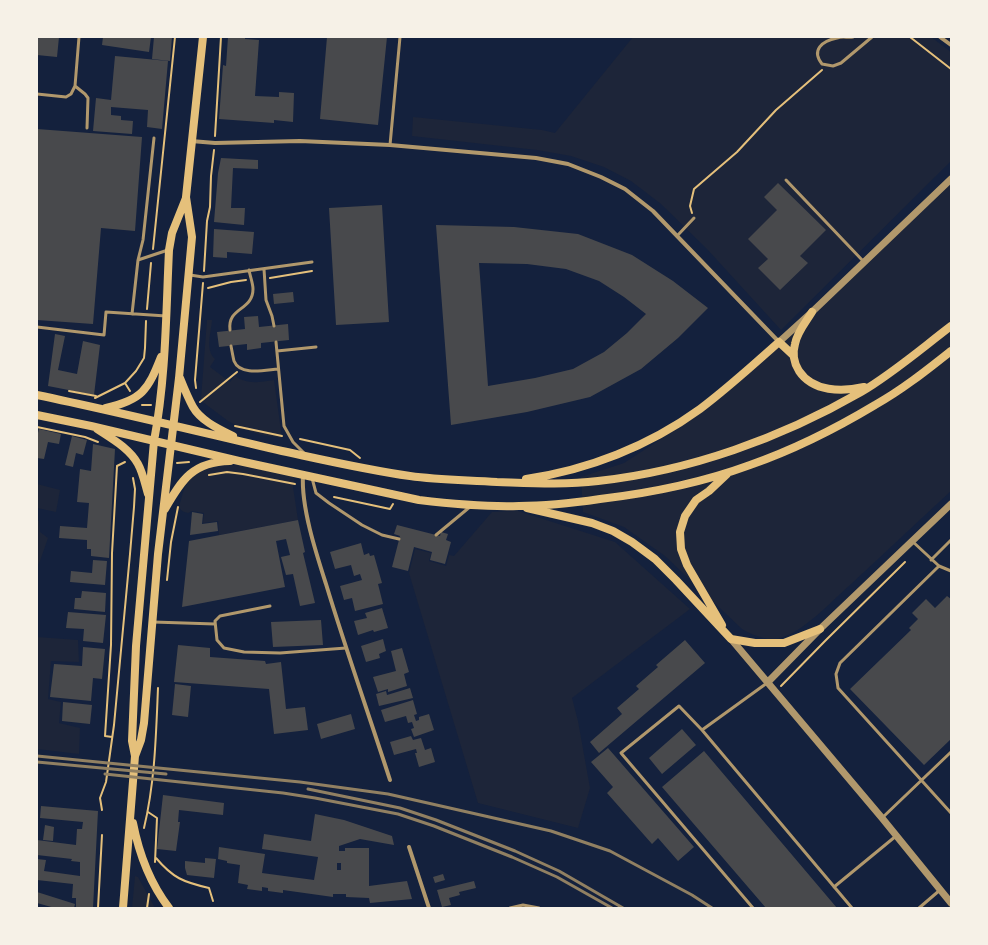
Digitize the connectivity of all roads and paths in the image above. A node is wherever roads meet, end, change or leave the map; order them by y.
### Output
1 (79, 37) edge
2 (175, 37) edge
3 (203, 37) edge
4 (221, 37) edge
5 (400, 37) edge
6 (853, 37) edge
7 (872, 37) edge
8 (910, 37) edge
9 (940, 37) edge
10 (951, 45) edge
11 (827, 66) junction
12 (951, 69) edge
13 (74, 86) junction
14 (37, 94) edge
15 (87, 128) dead end
16 (154, 138) dead end
17 (191, 141) junction
18 (215, 143) junction
19 (390, 145) junction
20 (951, 179) edge
21 (786, 180) dead end
22 (186, 197) junction
23 (694, 218) joint
24 (677, 236) junction
25 (170, 250) junction
26 (152, 255) junction
27 (138, 260) junction
28 (312, 262) dead end
29 (864, 262) junction
30 (204, 263) dead end
31 (264, 269) junction
32 (249, 270) junction
33 (188, 275) junction
34 (202, 291) dead end
35 (812, 312) junction
36 (132, 314) junction
37 (146, 314) junction
38 (166, 316) junction
39 (274, 326) dead end
40 (951, 326) edge
41 (37, 327) edge
42 (230, 330) dead end
43 (276, 342) dead end
44 (779, 342) junction
45 (231, 346) dead end
46 (316, 347) dead end
47 (164, 349) junction
48 (277, 351) junction
49 (951, 351) edge
50 (793, 355) junction
51 (241, 369) junction
52 (278, 369) junction
53 (179, 378) junction
54 (873, 385) junction
55 (67, 390) dead end
56 (196, 392) dead end
57 (37, 395) edge
58 (196, 398) dead end
59 (199, 403) junction
60 (203, 406) dead end
61 (103, 409) junction
62 (37, 415) edge
63 (158, 422) junction
64 (231, 424) dead end
65 (91, 426) junction
66 (174, 426) junction
67 (37, 427) edge
68 (290, 437) junction
69 (154, 441) junction
70 (99, 442) dead end
71 (244, 442) junction
72 (171, 444) junction
73 (350, 450) dead end
74 (306, 456) junction
75 (122, 457) dead end
76 (239, 461) junction
77 (728, 472) junction
78 (132, 475) dead end
79 (303, 475) junction
80 (312, 476) junction
81 (508, 482) junction
82 (149, 499) junction
83 (179, 501) dead end
84 (473, 504) junction
85 (951, 504) edge
86 (518, 506) junction
87 (164, 511) junction
88 (436, 535) dead end
89 (399, 539) dead end
90 (951, 540) edge
91 (912, 541) junction
92 (919, 548) junction
93 (931, 560) junction
94 (939, 566) junction
95 (951, 571) edge
96 (166, 587) dead end
97 (270, 606) dead end
98 (153, 622) junction
99 (215, 624) junction
100 (820, 629) junction
101 (731, 639) junction
102 (346, 648) junction
103 (768, 682) junction
104 (158, 688) dead end
105 (776, 691) junction
106 (702, 730) junction
107 (112, 737) junction
108 (951, 752) edge
109 (135, 756) junction
110 (390, 780) dead end
111 (921, 780) junction
112 (102, 810) dead end
113 (131, 810) junction
114 (148, 812) junction
115 (951, 813) edge
116 (882, 818) junction
117 (144, 830) dead end
118 (102, 835) dead end
119 (896, 836) junction
120 (409, 847) dead end
121 (834, 887) junction
122 (940, 890) junction
123 (148, 897) dead end
124 (213, 901) dead end
125 (951, 903) edge
126 (98, 908) edge
127 (123, 908) edge
128 (147, 908) edge
129 (169, 908) edge
130 (429, 908) edge
131 (510, 908) edge
132 (539, 908) edge
133 (753, 908) edge
134 (852, 908) edge
135 (919, 908) edge

1 - 13 lane
2 - 26 path
3 - 17 main road
4 - 18 path
5 - 19 lane
6 - 11 lane
7 - 11 lane
8 - 12 path
9 - 10 street
11 - 23 path
13 - 14 lane
13 - 15 lane
16 - 27 lane
17 - 18 street
17 - 22 main road
18 - 19 street
18 - 30 path
19 - 24 street
20 - 29 street
21 - 29 lane
22 - 25 main road
22 - 33 main road
23 - 24 lane
24 - 44 street
25 - 26 lane
25 - 38 main road
26 - 27 lane
26 - 37 path
27 - 36 lane
28 - 31 lane
29 - 35 street
31 - 32 lane
31 - 39 lane
32 - 33 lane
32 - 42 lane
33 - 53 main road
34 - 56 path
35 - 44 street
35 - 50 main road
36 - 37 lane
36 - 41 lane
37 - 38 lane
37 - 55 path
38 - 47 main road
40 - 54 main road
43 - 48 lane
44 - 50 main road
44 - 81 main road
45 - 51 lane
46 - 48 lane
47 - 61 main road
47 - 63 main road
48 - 52 lane
49 - 77 main road
50 - 54 main road
51 - 52 lane
51 - 59 path
52 - 68 lane
53 - 66 main road
53 - 71 main road
54 - 81 main road
57 - 61 main road
58 - 59 path
59 - 60 path
61 - 63 main road
62 - 65 main road
63 - 66 main road
63 - 69 main road
64 - 68 path
65 - 69 main road
65 - 82 main road
66 - 71 main road
66 - 72 main road
67 - 70 path
68 - 73 path
68 - 74 lane
69 - 72 main road
69 - 82 main road
71 - 74 main road
72 - 76 main road
72 - 87 main road
74 - 81 main road
75 - 107 path
76 - 79 main road
76 - 87 main road
77 - 86 main road
77 - 101 main road
78 - 107 path
79 - 80 main road
79 - 102 street
80 - 84 main road
80 - 89 lane
82 - 109 main road
83 - 96 path
84 - 86 main road
84 - 88 lane
85 - 91 street
86 - 101 main road
87 - 98 main road
90 - 93 lane
91 - 92 lane
91 - 100 street
92 - 93 lane
92 - 105 path
93 - 94 lane
94 - 95 lane
94 - 111 lane
97 - 99 lane
98 - 99 lane
98 - 109 main road
99 - 102 lane
100 - 101 main road
100 - 103 street
101 - 103 street
102 - 110 street
103 - 105 street
103 - 106 lane
104 - 114 path
105 - 116 street
106 - 121 lane
106 - 133 lane
107 - 112 path
108 - 111 lane
109 - 113 main road
111 - 115 lane
111 - 116 lane
113 - 127 main road
113 - 129 main road
114 - 117 path
114 - 124 path
116 - 119 street
118 - 126 path
119 - 121 lane
119 - 122 street
120 - 130 street
121 - 134 lane
122 - 125 street
122 - 135 lane
123 - 128 path
131 - 132 lane

